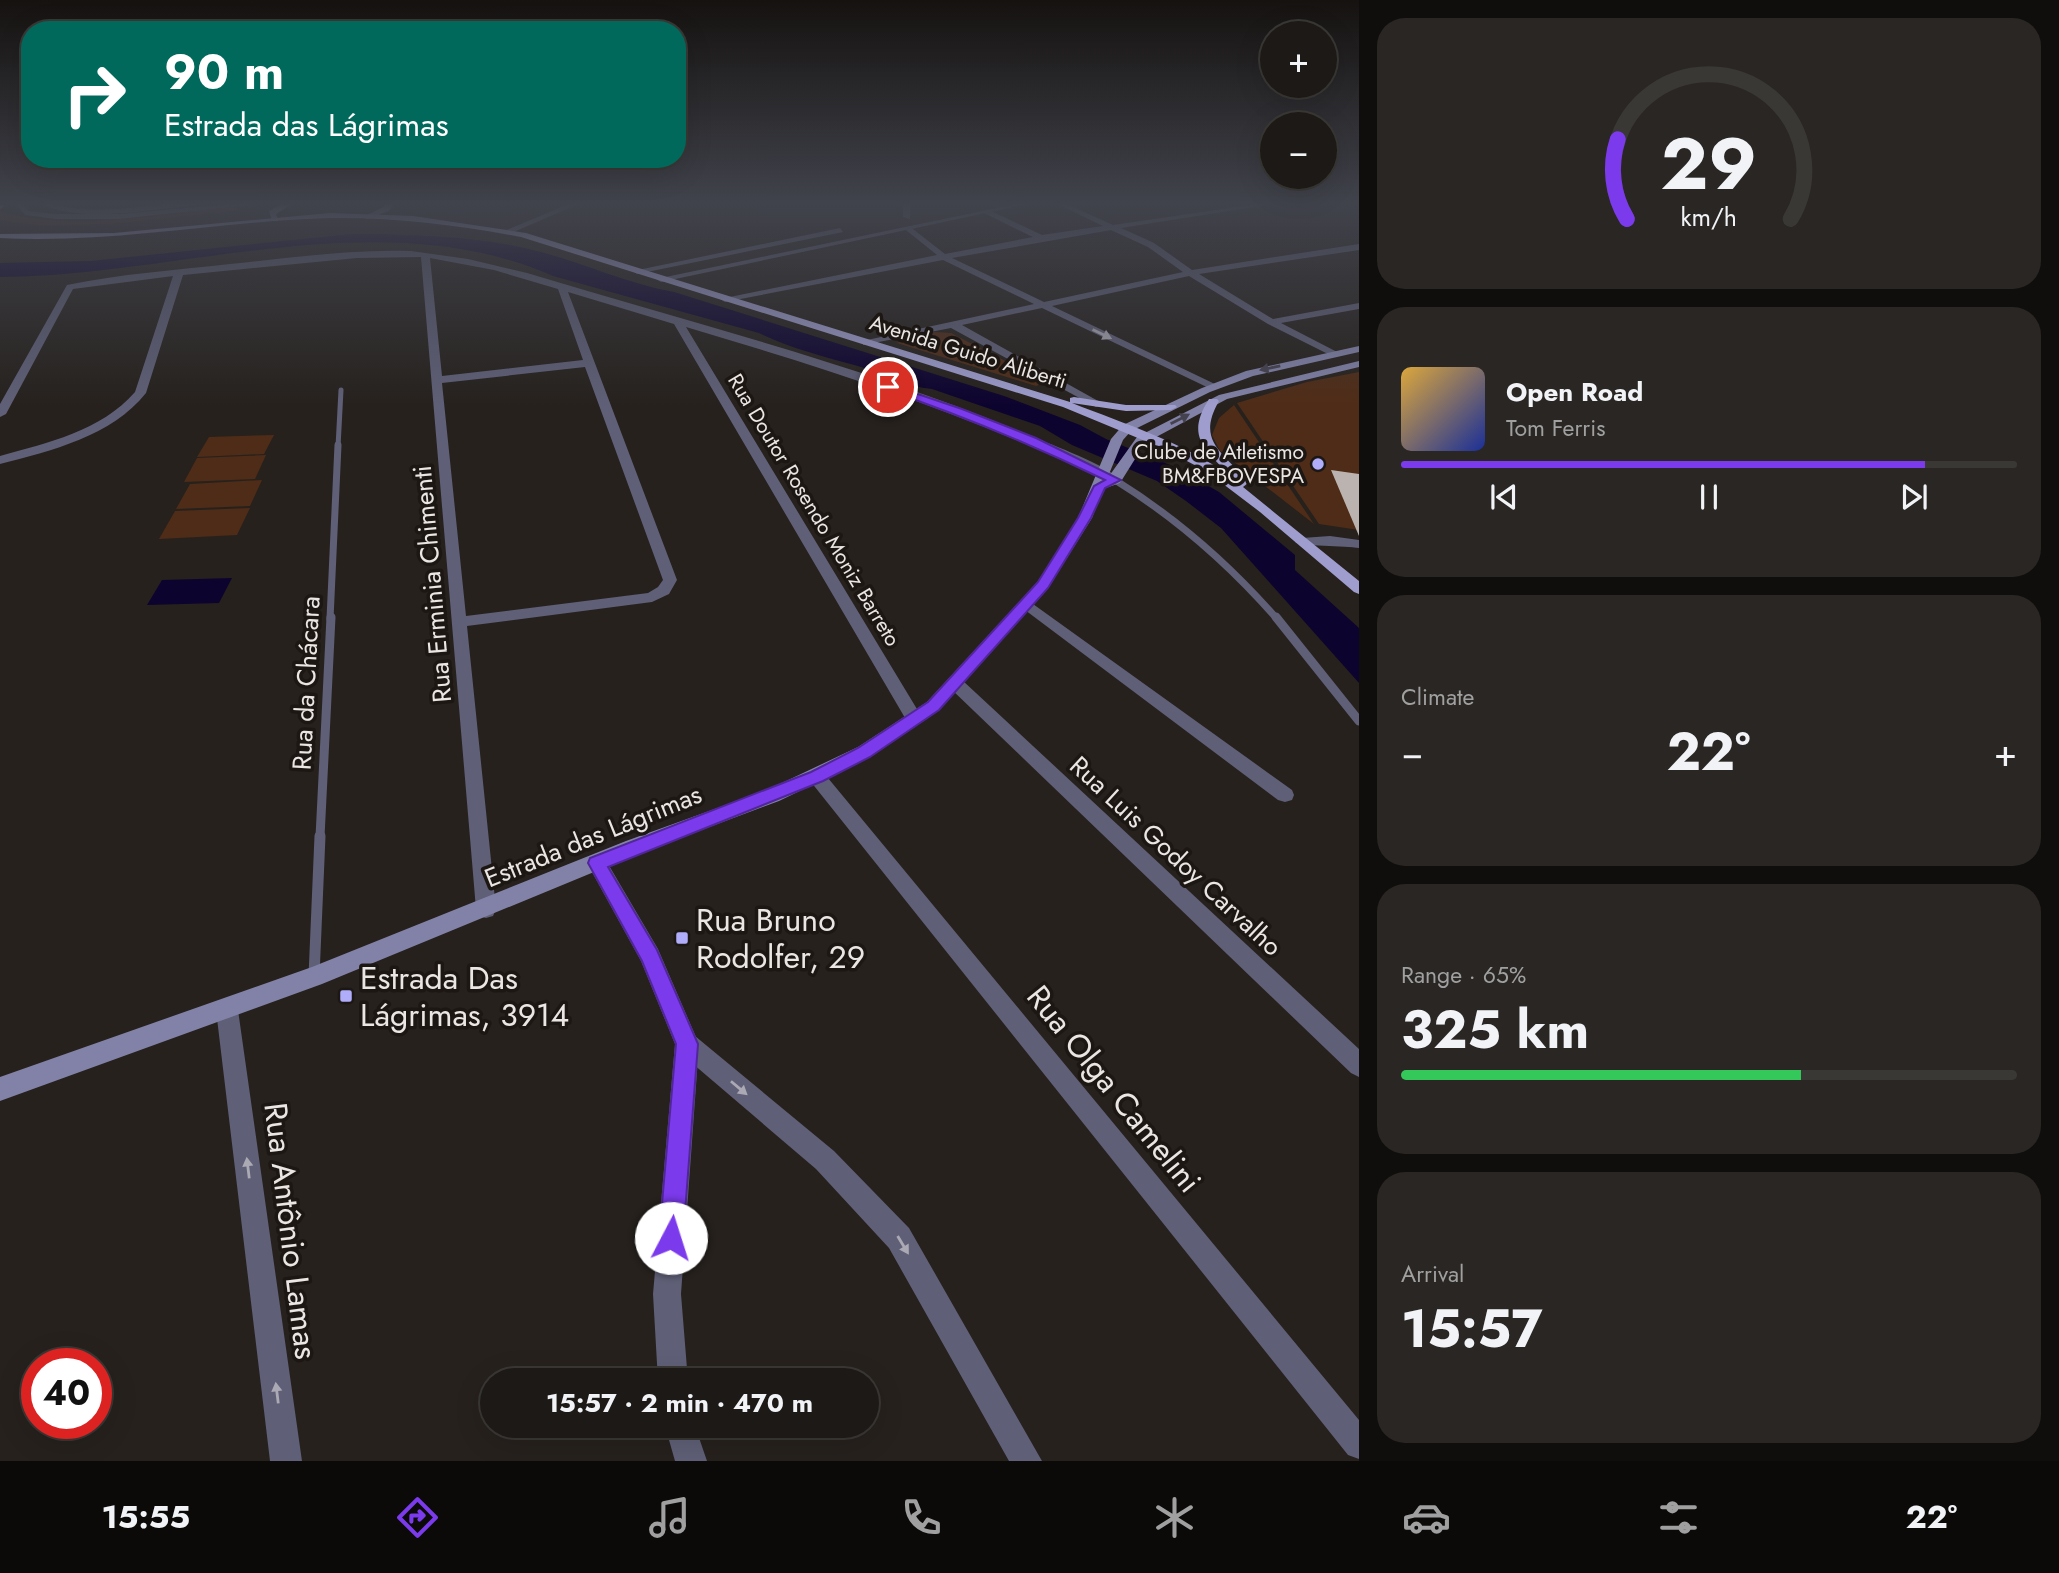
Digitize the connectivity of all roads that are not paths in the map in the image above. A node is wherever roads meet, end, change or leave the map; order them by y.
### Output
1 (199, 270) edge
2 (426, 270) edge
3 (507, 270) edge
4 (641, 270) edge
5 (704, 270) edge
6 (875, 270) edge
7 (971, 270) edge
8 (1187, 270) edge
9 (1202, 270) edge
10 (637, 271) joint
11 (179, 272) junction
12 (1190, 272) junction
13 (661, 279) junction
14 (562, 289) junction
15 (725, 299) junction
16 (1041, 304) junction
17 (1359, 306) edge
18 (1271, 322) junction
19 (678, 323) junction
20 (952, 324) junction
21 (867, 343) junction
22 (1359, 349) edge
23 (1336, 354) junction
24 (589, 363) junction
25 (1359, 364) edge
26 (437, 380) junction
27 (1213, 387) junction
28 (341, 390) dead end
29 (1020, 391) junction
30 (1213, 401) junction
31 (1096, 404) junction
32 (1171, 407) junction
33 (0, 414) edge
34 (1127, 428) junction
35 (1147, 437) junction
36 (0, 460) edge
37 (1102, 475) junction
38 (1117, 477) junction
39 (1265, 509) junction
40 (1303, 542) junction
41 (1359, 544) edge
42 (1359, 589) edge
43 (1026, 604) junction
44 (461, 622) junction
45 (956, 684) junction
46 (915, 719) junction
47 (1359, 721) edge
48 (817, 777) junction
49 (1285, 795) dead end
50 (597, 863) junction
51 (486, 909) junction
52 (314, 977) junction
53 (227, 1010) junction
54 (687, 1044) junction
55 (1359, 1065) edge
56 (0, 1089) edge
57 (672, 1368) edge
58 (684, 1438) edge
59 (1359, 1444) edge
60 (286, 1461) edge
61 (691, 1461) edge
62 (1026, 1461) edge

1 - 11 street
2 - 26 street, Rua Erminia Chimenti
3 - 14 street
4 - 10 street
5 - 13 street
6 - 15 street
7 - 16 street
8 - 12 street
9 - 12 street
10 - 13 main road, Avenida Guido Aliberti
11 - 33 street
11 - 36 street
12 - 16 street
12 - 18 street
13 - 15 main road, Avenida Guido Aliberti
14 - 19 street
14 - 24 street
15 - 21 main road, Avenida Guido Aliberti
16 - 20 street
16 -> 27 street
17 - 18 street
18 - 23 street
19 - 37 street
19 - 46 street, Rua Doutor Rosendo Moniz Barreto
20 - 21 street
20 - 31 street
21 - 29 main road, Avenida Guido Aliberti
22 - 23 main road, Estrada das Lágrimas
23 -> 27 main road, Estrada das Lágrimas
24 - 26 street
24 - 44 street
25 - 30 main road
26 - 44 street, Rua Erminia Chimenti
27 - 32 main road, Estrada das Lágrimas
28 - 52 lane, Rua da Chácara
29 - 31 main road
29 - 34 main road, Avenida Guido Aliberti
35 -> 30 main road
30 - 39 main road
31 - 32 main road
32 - 34 main road, Estrada das Lágrimas
34 - 35 main road, Avenida Guido Aliberti
34 - 37 main road, Estrada das Lágrimas
35 - 38 main road
35 - 39 main road, Avenida Guido Aliberti
37 - 38 main road
37 - 43 main road, Estrada das Lágrimas
38 - 47 lane
39 - 40 main road, Avenida Guido Aliberti
40 - 41 street
40 - 42 main road, Avenida Guido Aliberti
43 - 45 main road, Estrada das Lágrimas
43 - 49 street
44 - 51 street, Rua Erminia Chimenti
45 - 46 main road, Estrada das Lágrimas
45 - 55 street, Rua Luis Godoy Carvalho
46 - 48 main road, Estrada das Lágrimas
48 - 50 main road, Estrada das Lágrimas
48 - 59 street, Rua Olga Camelini
50 - 51 main road, Estrada das Lágrimas
50 - 54 street
51 - 52 main road, Estrada das Lágrimas
52 - 53 main road, Estrada das Lágrimas
53 - 56 main road, Estrada das Lágrimas
60 -> 53 street, Rua Antônio Lamas
54 - 57 street
54 -> 62 street
58 - 61 street

